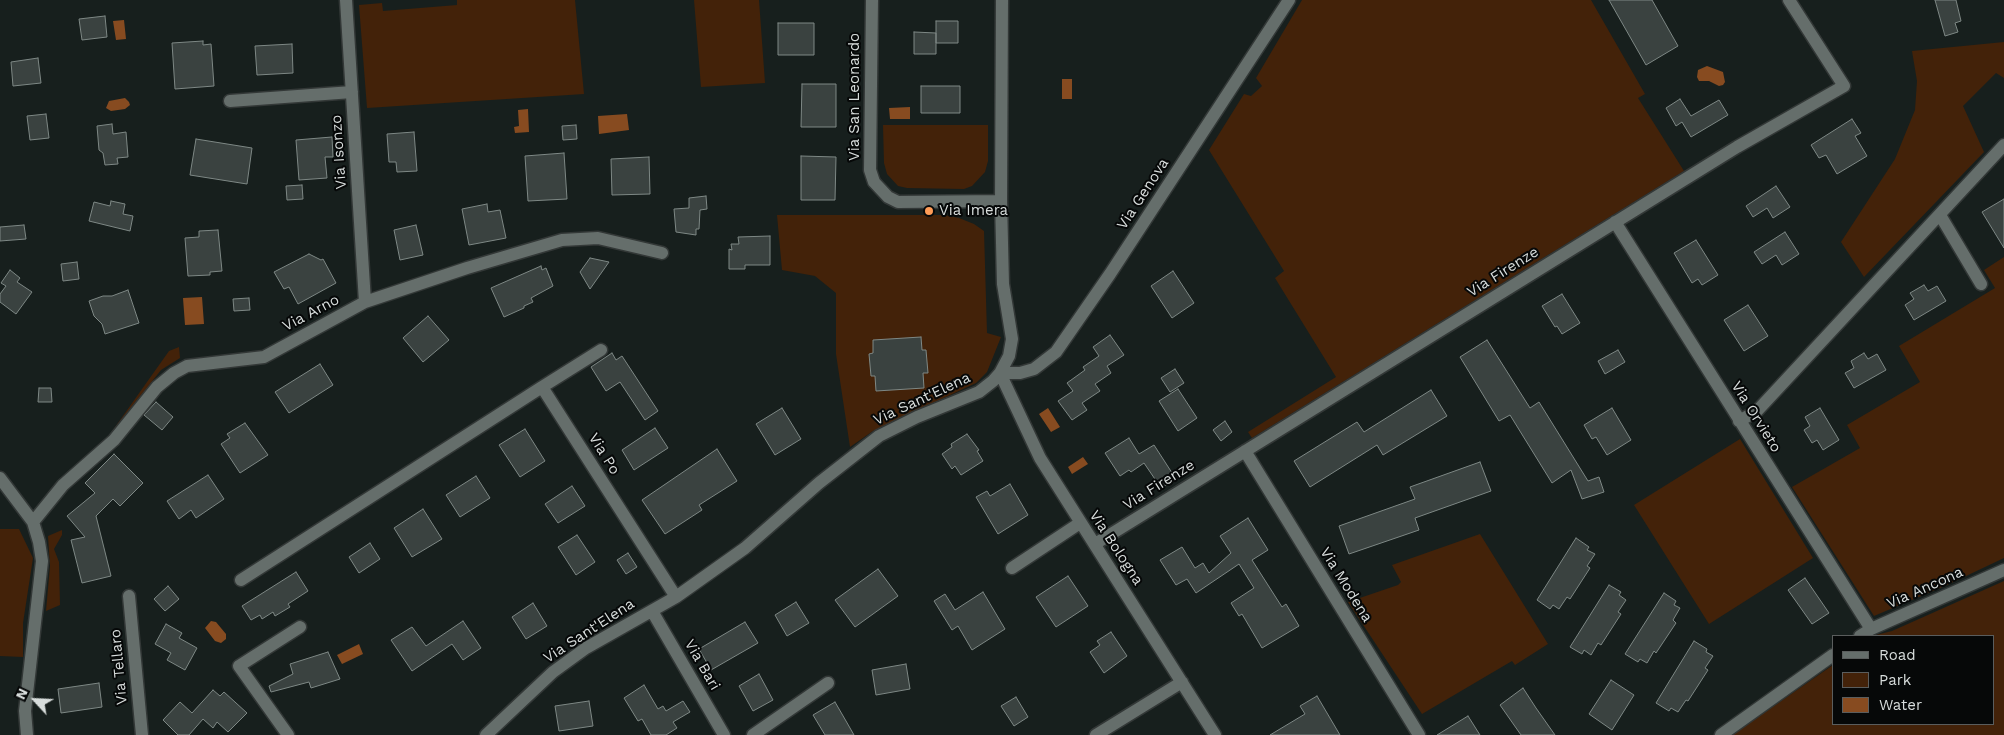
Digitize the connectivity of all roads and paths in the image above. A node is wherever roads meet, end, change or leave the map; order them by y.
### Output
1 (346, 0) edge
2 (872, 0) edge
3 (1002, 0) edge
4 (1289, 0) edge
5 (1789, 0) edge
6 (352, 92) junction
7 (230, 101) dead end
8 (2004, 145) edge
9 (1001, 201) junction
10 (1940, 215) junction
11 (1615, 222) junction
12 (662, 253) dead end
13 (1982, 284) dead end
14 (365, 302) junction
15 (601, 350) dead end
16 (1000, 373) junction
17 (542, 387) junction
18 (1739, 421) junction
19 (1245, 452) junction
20 (0, 478) edge
21 (33, 522) junction
22 (1080, 523) junction
23 (1095, 544) junction
24 (1012, 568) dead end
25 (2004, 570) edge
26 (241, 580) dead end
27 (129, 596) dead end
28 (676, 598) junction
29 (652, 611) junction
30 (300, 628) dead end
31 (1866, 633) edge
32 (1832, 657) edge
33 (1182, 682) junction
34 (828, 684) dead end
35 (27, 735) edge
36 (142, 735) edge
37 (288, 735) edge
38 (486, 735) edge
39 (724, 735) edge
40 (753, 735) edge
41 (1096, 735) edge
42 (1215, 735) edge
43 (1419, 735) edge
44 (1721, 735) edge

1 - 6 street, Via Isonzo
2 - 9 street, Via San Leonardo
3 - 9 street, Via Sant'Elena
4 - 16 street, Via Genova
5 - 11 street, Via Firenze
6 - 7 street
6 - 14 street, Via Isonzo
8 - 10 street
9 - 16 street, Via Sant'Elena
10 - 13 street
10 - 18 street
11 - 18 street, Via Orvieto
11 - 19 street, Via Firenze
12 - 14 street, Via Arno
14 - 21 street, Via Arno
15 - 17 street
16 - 22 street, Via Bologna
16 - 28 street, Via Sant'Elena
17 - 26 street
17 - 28 street, Via Po
18 - 31 street, Via Orvieto
19 - 23 street, Via Firenze
19 - 43 street, Via Modena
20 - 21 street
21 - 35 street
22 - 23 street, Via Bologna
22 - 24 street
23 - 33 street, Via Bologna
25 - 31 street, Via Ancona
27 - 36 street, Via Tellaro
28 - 29 street, Via Sant'Elena
29 - 38 street, Via Sant'Elena
29 - 39 street, Via Bari
30 - 37 street
32 - 44 street
33 - 41 street
33 - 42 street, Via Bologna
34 - 40 street

